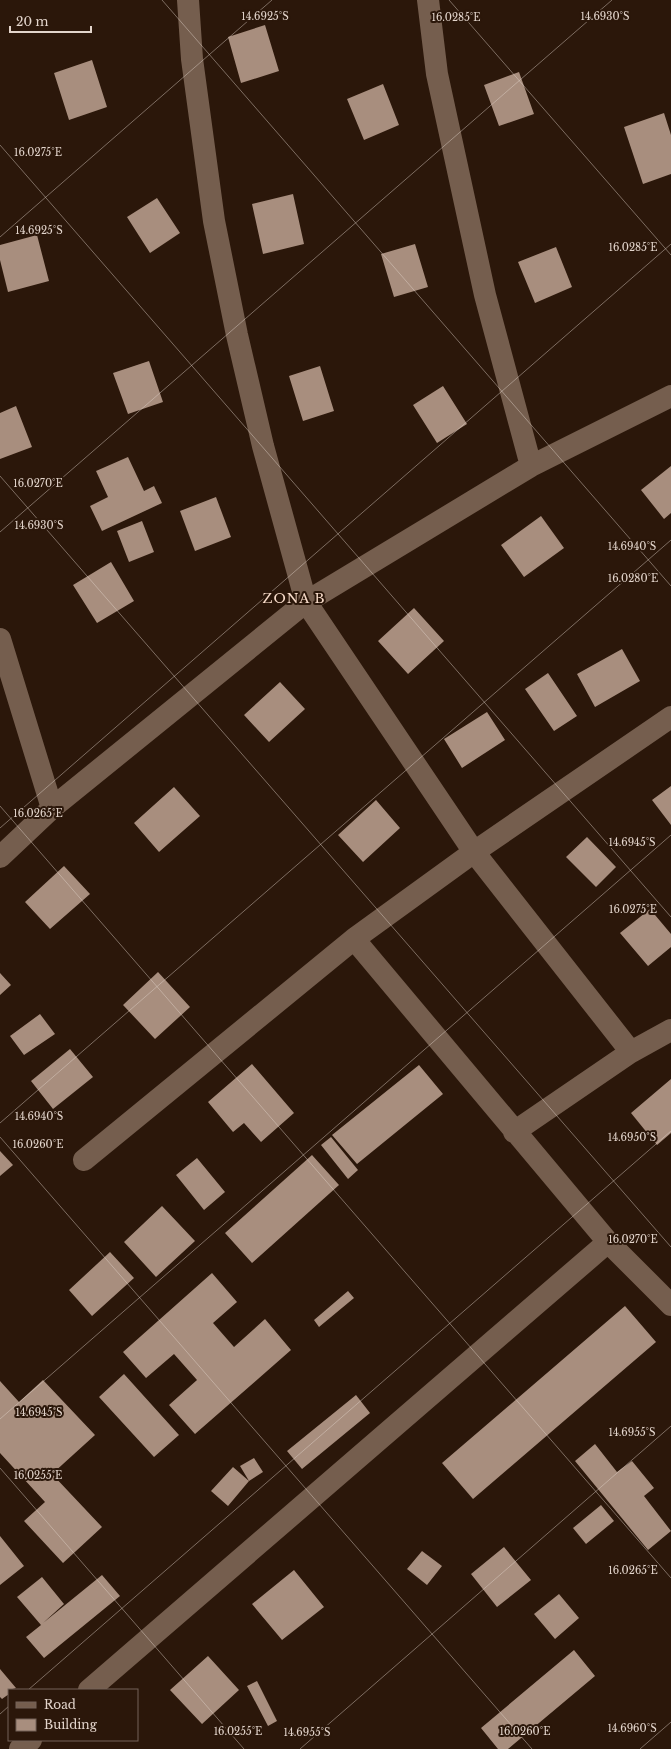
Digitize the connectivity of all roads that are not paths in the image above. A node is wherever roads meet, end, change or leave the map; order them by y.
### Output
1 (188, 0) edge
2 (428, 0) edge
3 (671, 396) edge
4 (532, 466) junction
5 (306, 602) junction
6 (0, 639) edge
7 (671, 717) edge
8 (52, 808) junction
9 (474, 852) junction
10 (0, 857) edge
11 (354, 939) junction
12 (671, 1030) edge
13 (631, 1052) junction
14 (514, 1132) junction
15 (84, 1160) dead end
16 (608, 1242) junction
17 (671, 1305) edge
18 (90, 1689) edge
19 (30, 1741) edge
20 (20, 1749) edge

1 - 5 street
2 - 4 street
3 - 4 street
4 - 5 street
5 - 8 street
5 - 9 street
6 - 8 street
7 - 9 street
8 - 10 street
9 - 11 street
9 - 13 street
11 - 14 street
11 - 15 street
12 - 13 street
13 - 14 street
14 - 16 street
16 - 17 street
16 - 18 street
19 - 20 street

